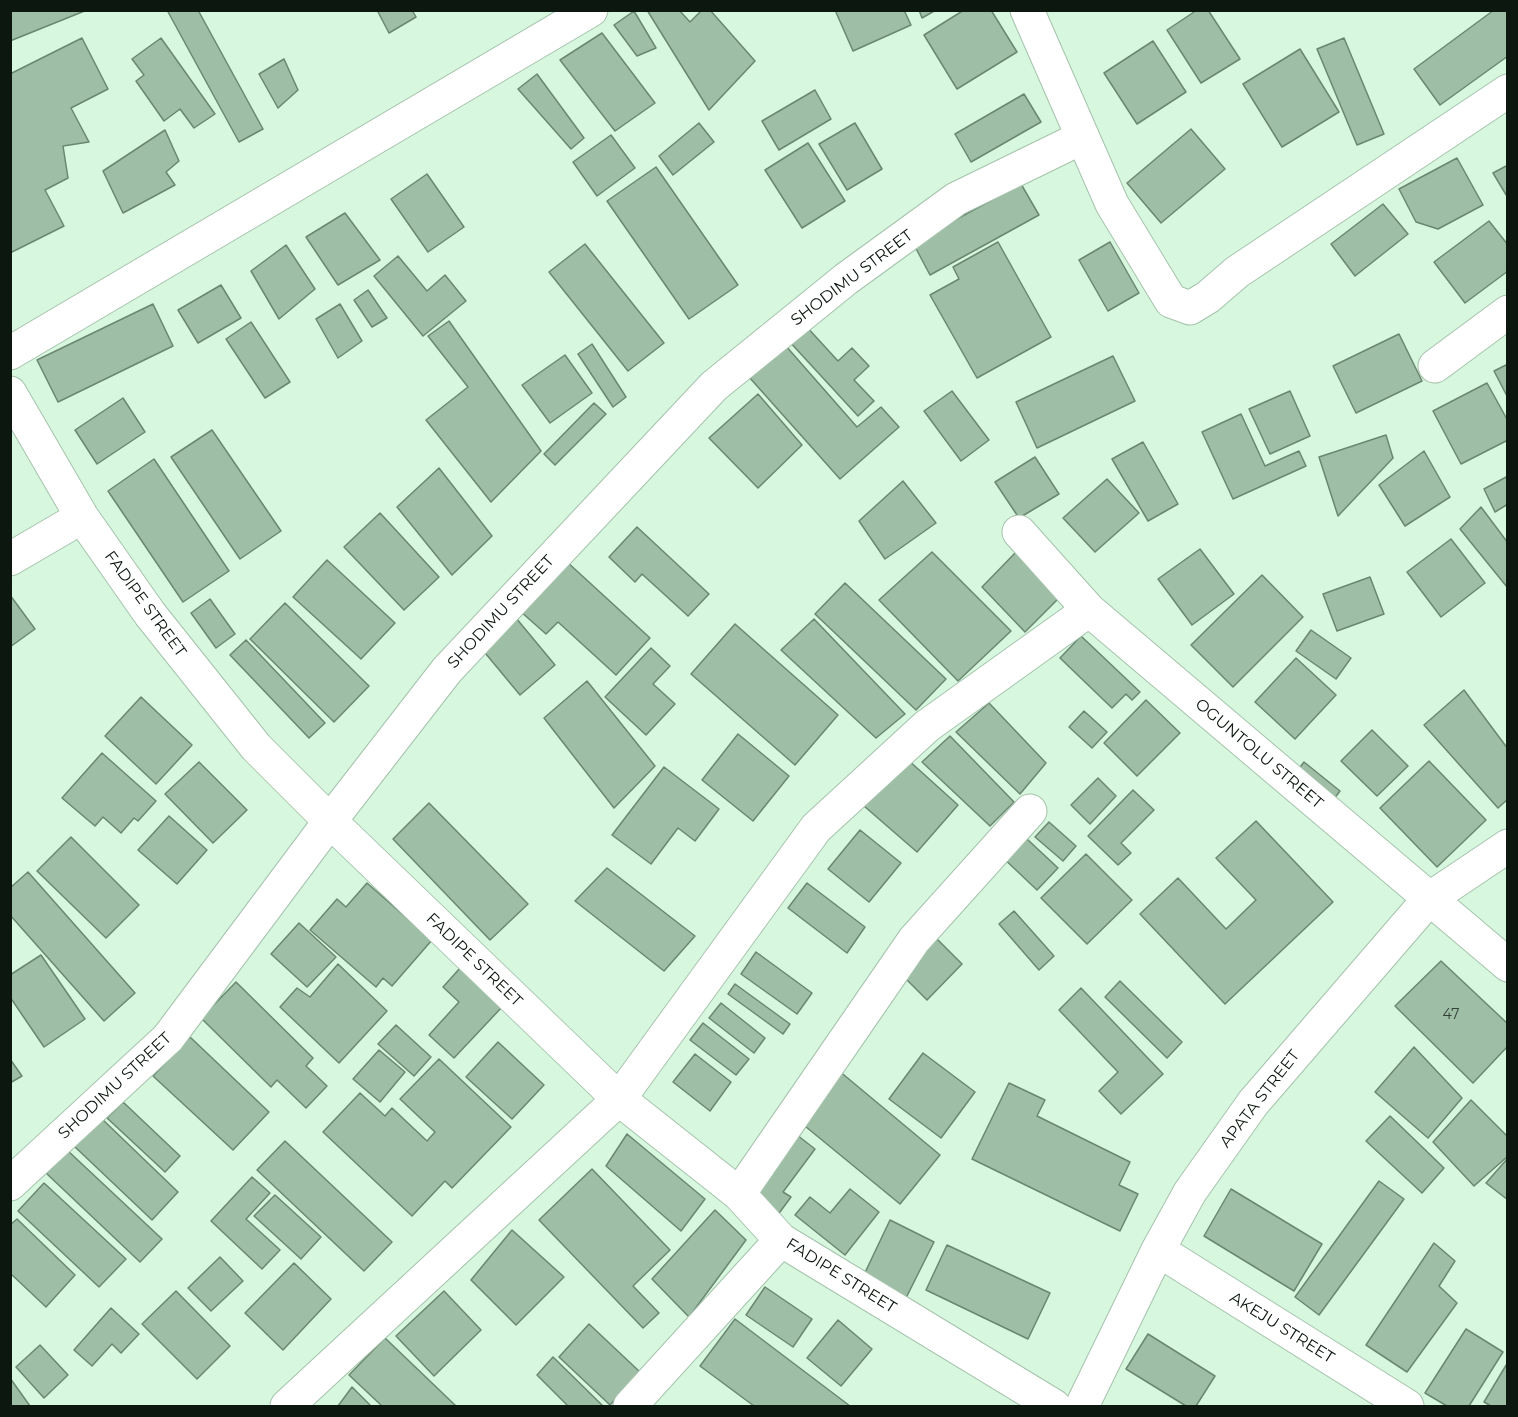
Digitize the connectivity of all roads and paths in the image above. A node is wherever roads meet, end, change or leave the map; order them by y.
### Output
1 (591, 10) edge
2 (1027, 10) edge
3 (1508, 91) edge
4 (1081, 138) junction
5 (1508, 312) edge
6 (10, 353) edge
7 (1435, 366) dead end
8 (10, 393) edge
9 (82, 517) junction
10 (1019, 532) dead end
11 (10, 559) edge
12 (1089, 610) junction
13 (1030, 811) dead end
14 (330, 820) junction
15 (1508, 846) edge
16 (1429, 899) junction
17 (1508, 965) edge
18 (619, 1099) junction
19 (10, 1184) edge
20 (739, 1194) junction
21 (781, 1240) junction
22 (1158, 1250) junction
23 (287, 1407) edge
24 (630, 1407) edge
25 (1054, 1407) edge
26 (1082, 1407) edge
27 (1407, 1407) edge

1 - 6 street
2 - 4 street
3 - 4 street
4 - 14 street, SHODIMU STREET
5 - 7 street
8 - 9 street, FADIPE STREET
9 - 11 street
9 - 14 street, FADIPE STREET
10 - 12 street, OGUNTOLU STREET
12 - 16 street, OGUNTOLU STREET
12 - 18 street
13 - 20 street
14 - 18 street, FADIPE STREET
14 - 19 street, SHODIMU STREET
15 - 16 street, APATA STREET
16 - 17 street, OGUNTOLU STREET
16 - 22 street, APATA STREET
18 - 20 street, FADIPE STREET
18 - 23 street
20 - 21 street, FADIPE STREET
21 - 24 street
21 - 25 street, FADIPE STREET
22 - 26 street, APATA STREET
22 - 27 street, AKEJU STREET

